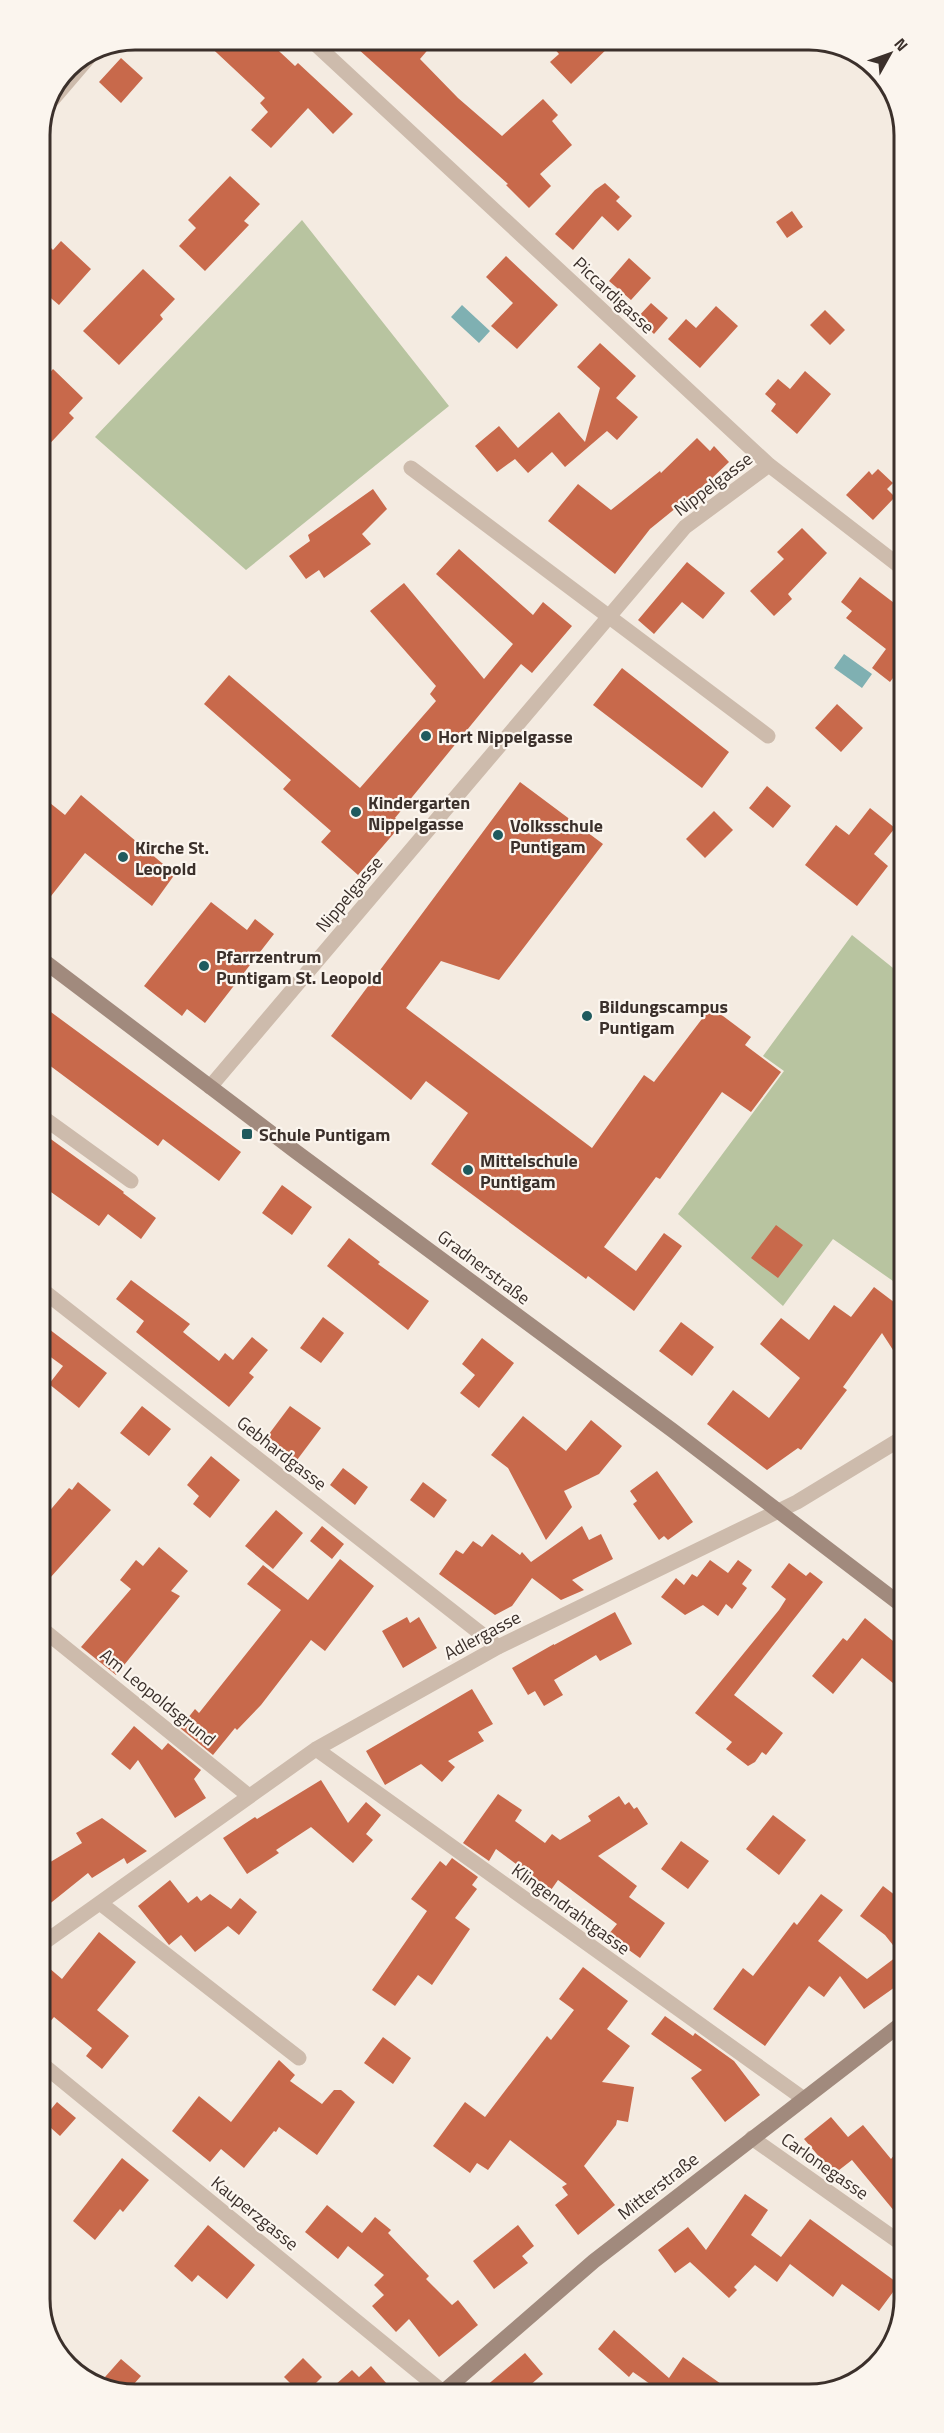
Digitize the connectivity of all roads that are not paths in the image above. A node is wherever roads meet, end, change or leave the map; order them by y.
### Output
1 (321, 50) edge
2 (769, 465) junction
3 (411, 468) dead end
4 (894, 561) edge
5 (610, 615) junction
6 (768, 735) dead end
7 (50, 966) edge
8 (210, 1087) junction
9 (50, 1122) edge
10 (131, 1181) dead end
11 (50, 1296) edge
12 (894, 1443) edge
13 (778, 1512) junction
14 (894, 1599) edge
15 (50, 1635) edge
16 (498, 1647) junction
17 (316, 1749) junction
18 (249, 1796) junction
19 (100, 1903) junction
20 (50, 1938) edge
21 (894, 2029) edge
22 (299, 2058) dead end
23 (50, 2071) edge
24 (804, 2100) junction
25 (752, 2138) junction
26 (894, 2238) edge
27 (433, 2383) edge
28 (453, 2383) edge

1 - 2 street, Piccardigasse
2 - 4 street, Piccardigasse
2 - 5 street, Nippelgasse
3 - 5 street
5 - 6 street
5 - 8 street, Nippelgasse
7 - 8 main road, Gradnerstraße
8 - 13 main road, Gradnerstraße
9 - 10 street
11 - 16 street, Gebhardgasse
12 - 13 street, Adlergasse
13 - 14 main road, Gradnerstraße
13 - 16 street, Adlergasse
15 - 18 street, Am Leopoldsgrund
16 - 17 street, Adlergasse
17 - 18 street, Adlergasse
17 - 24 street, Klingendrahtgasse
18 - 19 street, Adlergasse
19 - 20 street, Adlergasse
19 - 22 street
21 - 24 main road, Mitterstraße
23 - 27 street, Kauperzgasse
24 - 25 main road, Mitterstraße
25 - 26 street, Carlonegasse
25 - 28 main road, Mitterstraße

